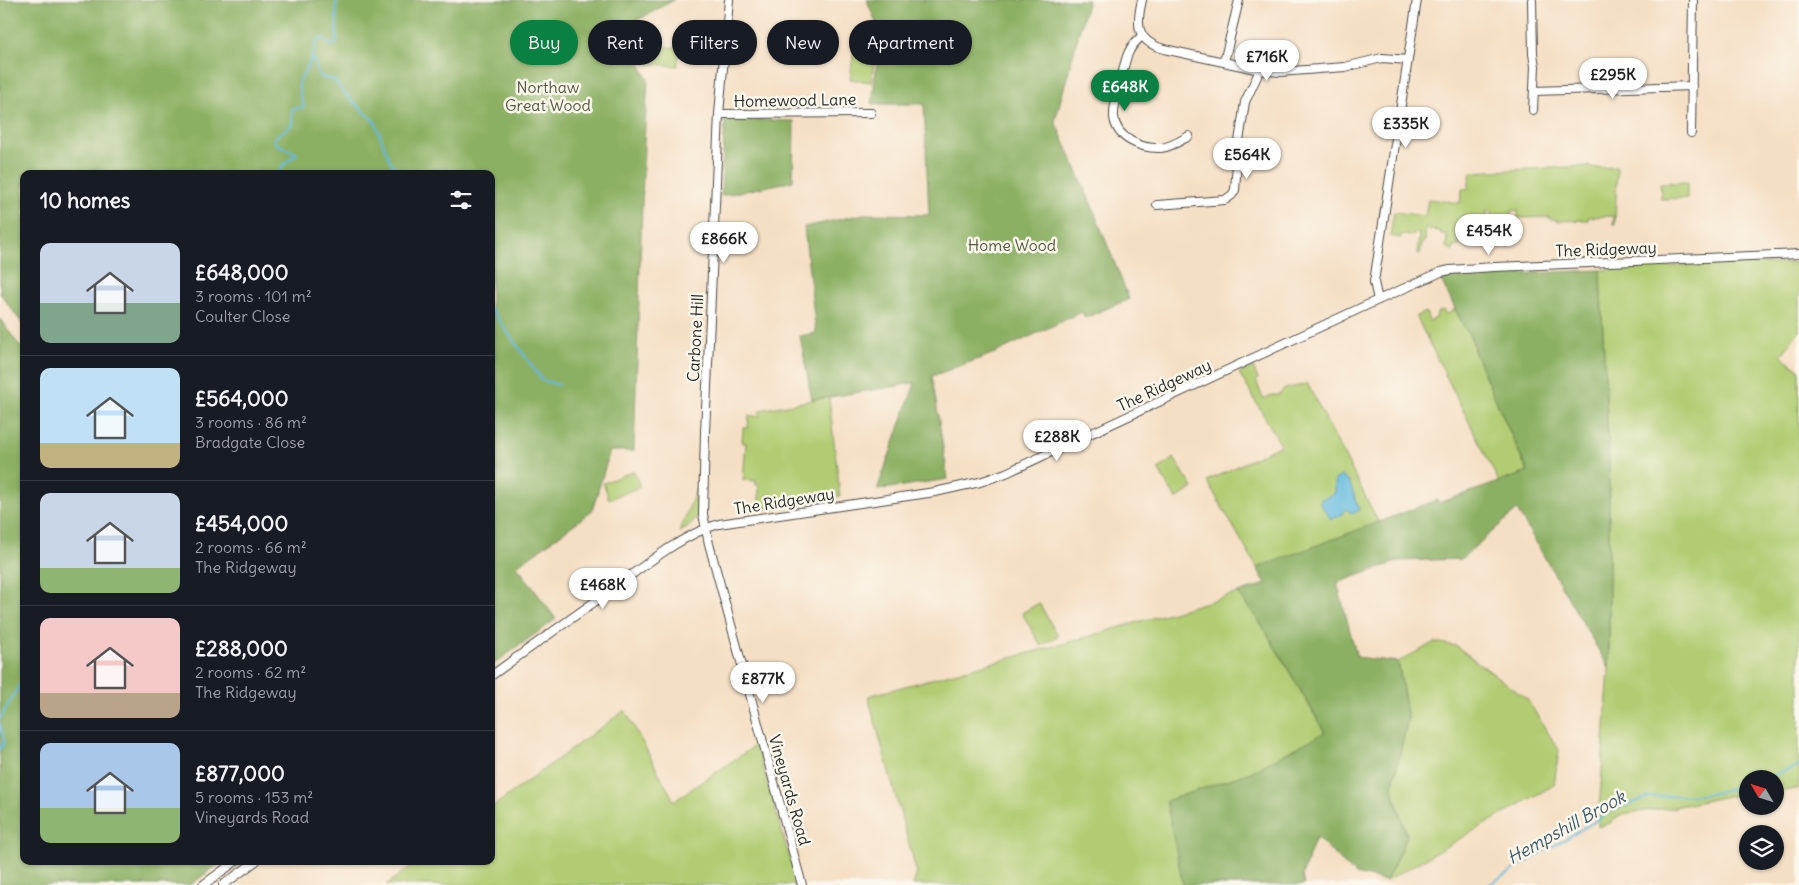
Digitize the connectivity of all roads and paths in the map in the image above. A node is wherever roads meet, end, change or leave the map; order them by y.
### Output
1 (729, 0) edge
2 (1142, 0) edge
3 (1239, 0) edge
4 (1417, 0) edge
5 (1532, 0) edge
6 (1692, 0) edge
7 (1142, 36) junction
8 (1408, 60) junction
9 (1224, 62) junction
10 (1260, 70) junction
11 (1692, 86) junction
12 (1534, 91) junction
13 (1533, 110) dead end
14 (871, 113) dead end
15 (719, 114) junction
16 (1691, 133) dead end
17 (1189, 136) dead end
18 (1157, 205) dead end
19 (1799, 254) edge
20 (1378, 300) junction
21 (705, 528) junction
22 (495, 673) edge
23 (230, 865) edge
24 (250, 865) edge
25 (203, 885) edge
26 (223, 885) edge
27 (802, 885) edge

1 - 15 street, Carbone Hill
2 - 7 street
3 - 9 street
4 - 8 street
5 - 12 street
6 - 11 street
7 - 9 street
7 - 17 street
8 - 10 street
8 - 20 street
9 - 10 street
10 - 18 street
11 - 12 street
11 - 16 street
12 - 13 street
14 - 15 street, Homewood Lane
15 - 21 street, Carbone Hill
19 - 20 street, The Ridgeway
20 - 21 street, The Ridgeway
21 - 22 street, The Ridgeway
21 - 27 street, Vineyards Road
23 - 25 street
24 - 26 street

